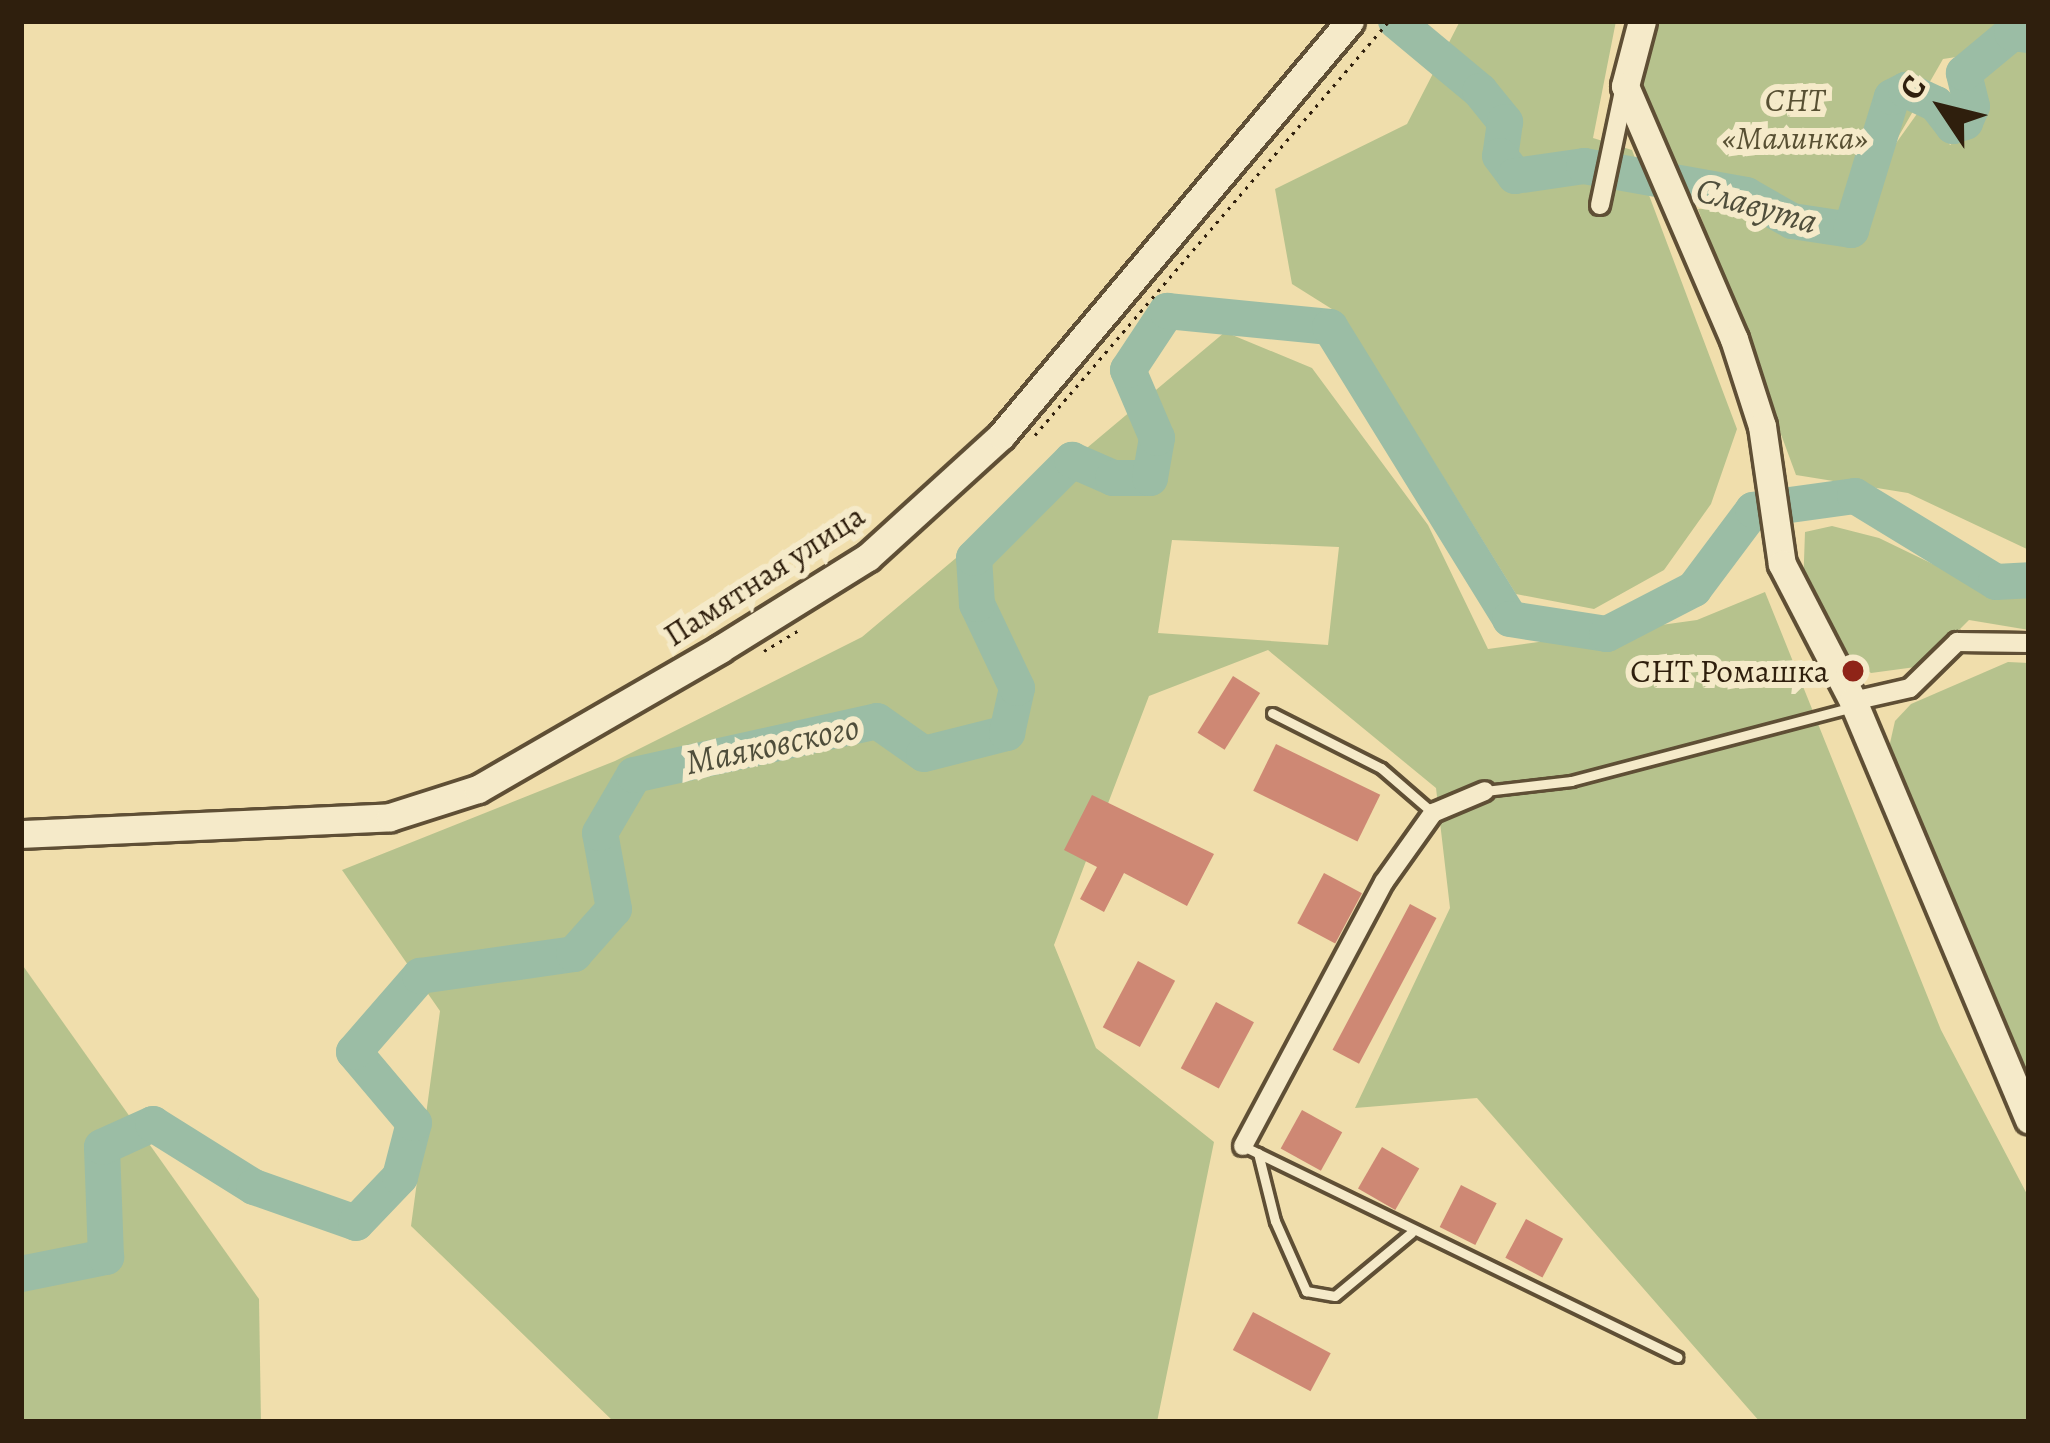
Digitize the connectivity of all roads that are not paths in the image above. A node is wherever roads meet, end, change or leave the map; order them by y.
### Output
1 (1350, 21) edge
2 (1642, 21) edge
3 (1625, 86) junction
4 (1600, 205) dead end
5 (2029, 643) edge
6 (1854, 703) junction
7 (1272, 713) dead end
8 (1485, 791) joint
9 (1433, 813) junction
10 (21, 834) edge
11 (2029, 1119) edge
12 (1251, 1150) junction
13 (1412, 1233) junction
14 (1678, 1357) dead end

1 - 10 street, Памятная улица
2 - 3 street
3 - 4 street
3 - 6 street
5 - 6 street
6 - 8 lane
6 - 11 street
7 - 9 lane
8 - 9 street
9 - 12 street
12 - 13 lane
12 - 13 lane
13 - 14 lane

